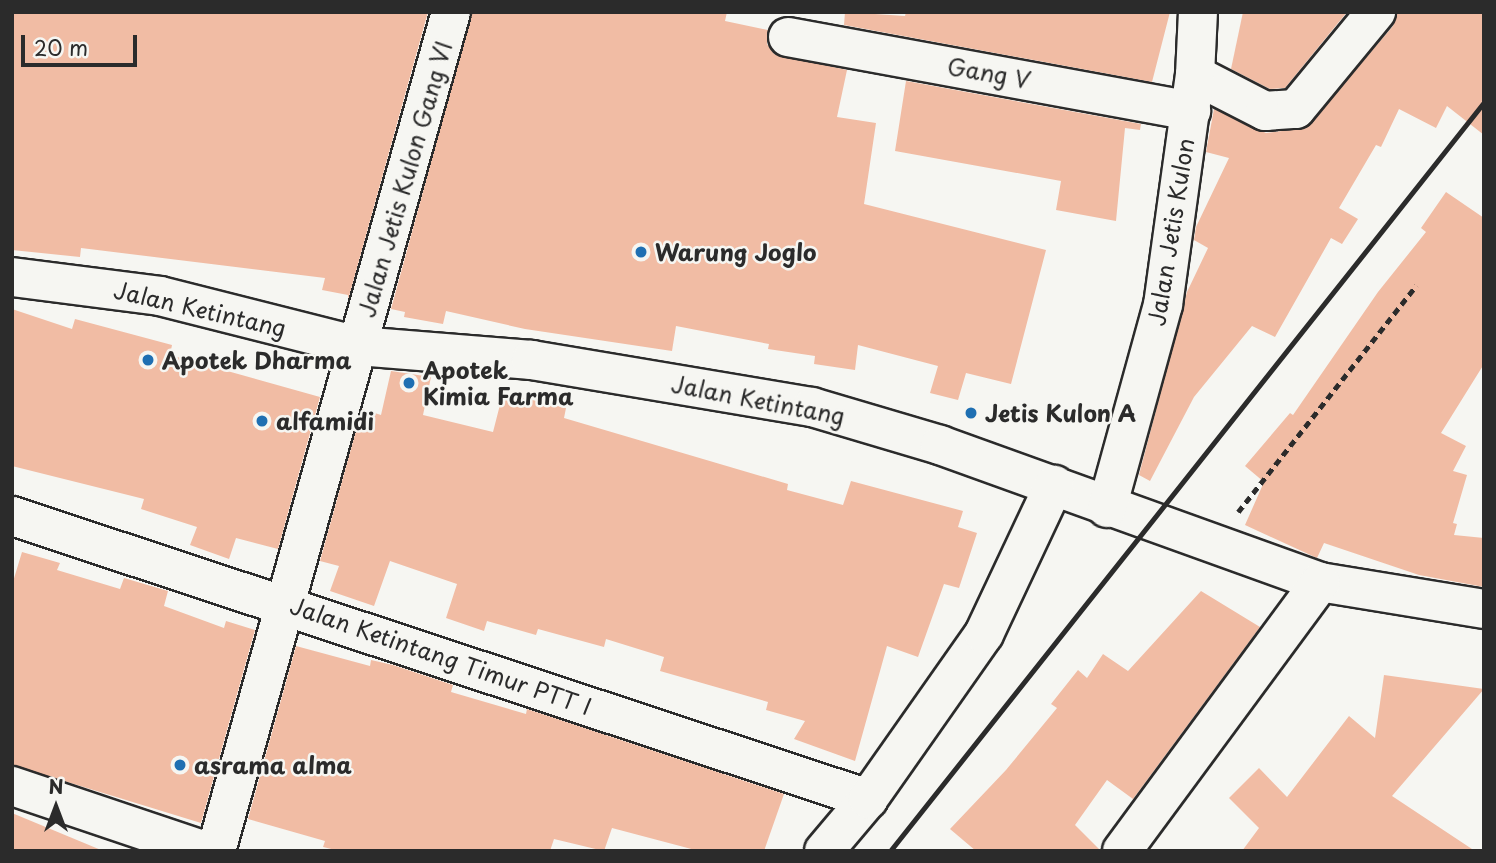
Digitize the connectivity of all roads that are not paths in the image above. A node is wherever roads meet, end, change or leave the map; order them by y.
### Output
1 (451, 12) edge
2 (1199, 12) edge
3 (1376, 12) edge
4 (788, 37) dead end
5 (1193, 93) junction
6 (12, 277) edge
7 (358, 346) junction
8 (1054, 485) junction
9 (1107, 508) junction
10 (12, 516) edge
11 (1320, 582) junction
12 (286, 604) junction
13 (1484, 609) edge
14 (12, 786) edge
15 (868, 799) junction
16 (205, 851) edge
17 (216, 851) edge
18 (824, 851) edge
19 (1122, 851) edge

1 - 7 street, Jalan Jetis Kulon Gang VI
2 - 5 street, Jalan Jetis Kulon
3 - 5 street
4 - 5 street, Gang V
5 - 9 street, Jalan Jetis Kulon
6 - 7 street, Jalan Ketintang
7 - 8 street, Jalan Ketintang
7 - 12 street, Jalan Jetis Kulon Gang VI
8 - 9 street, Jalan Ketintang
8 - 15 street
9 - 11 street, Jalan Ketintang
10 - 12 street, Jalan Ketintang Timur PTT I
11 - 13 street, Jalan Ketintang
11 - 19 street
12 - 15 street, Jalan Ketintang Timur PTT I
12 - 17 street, Jalan Jetis Kulon Gang VI
14 - 16 street
15 - 18 street

